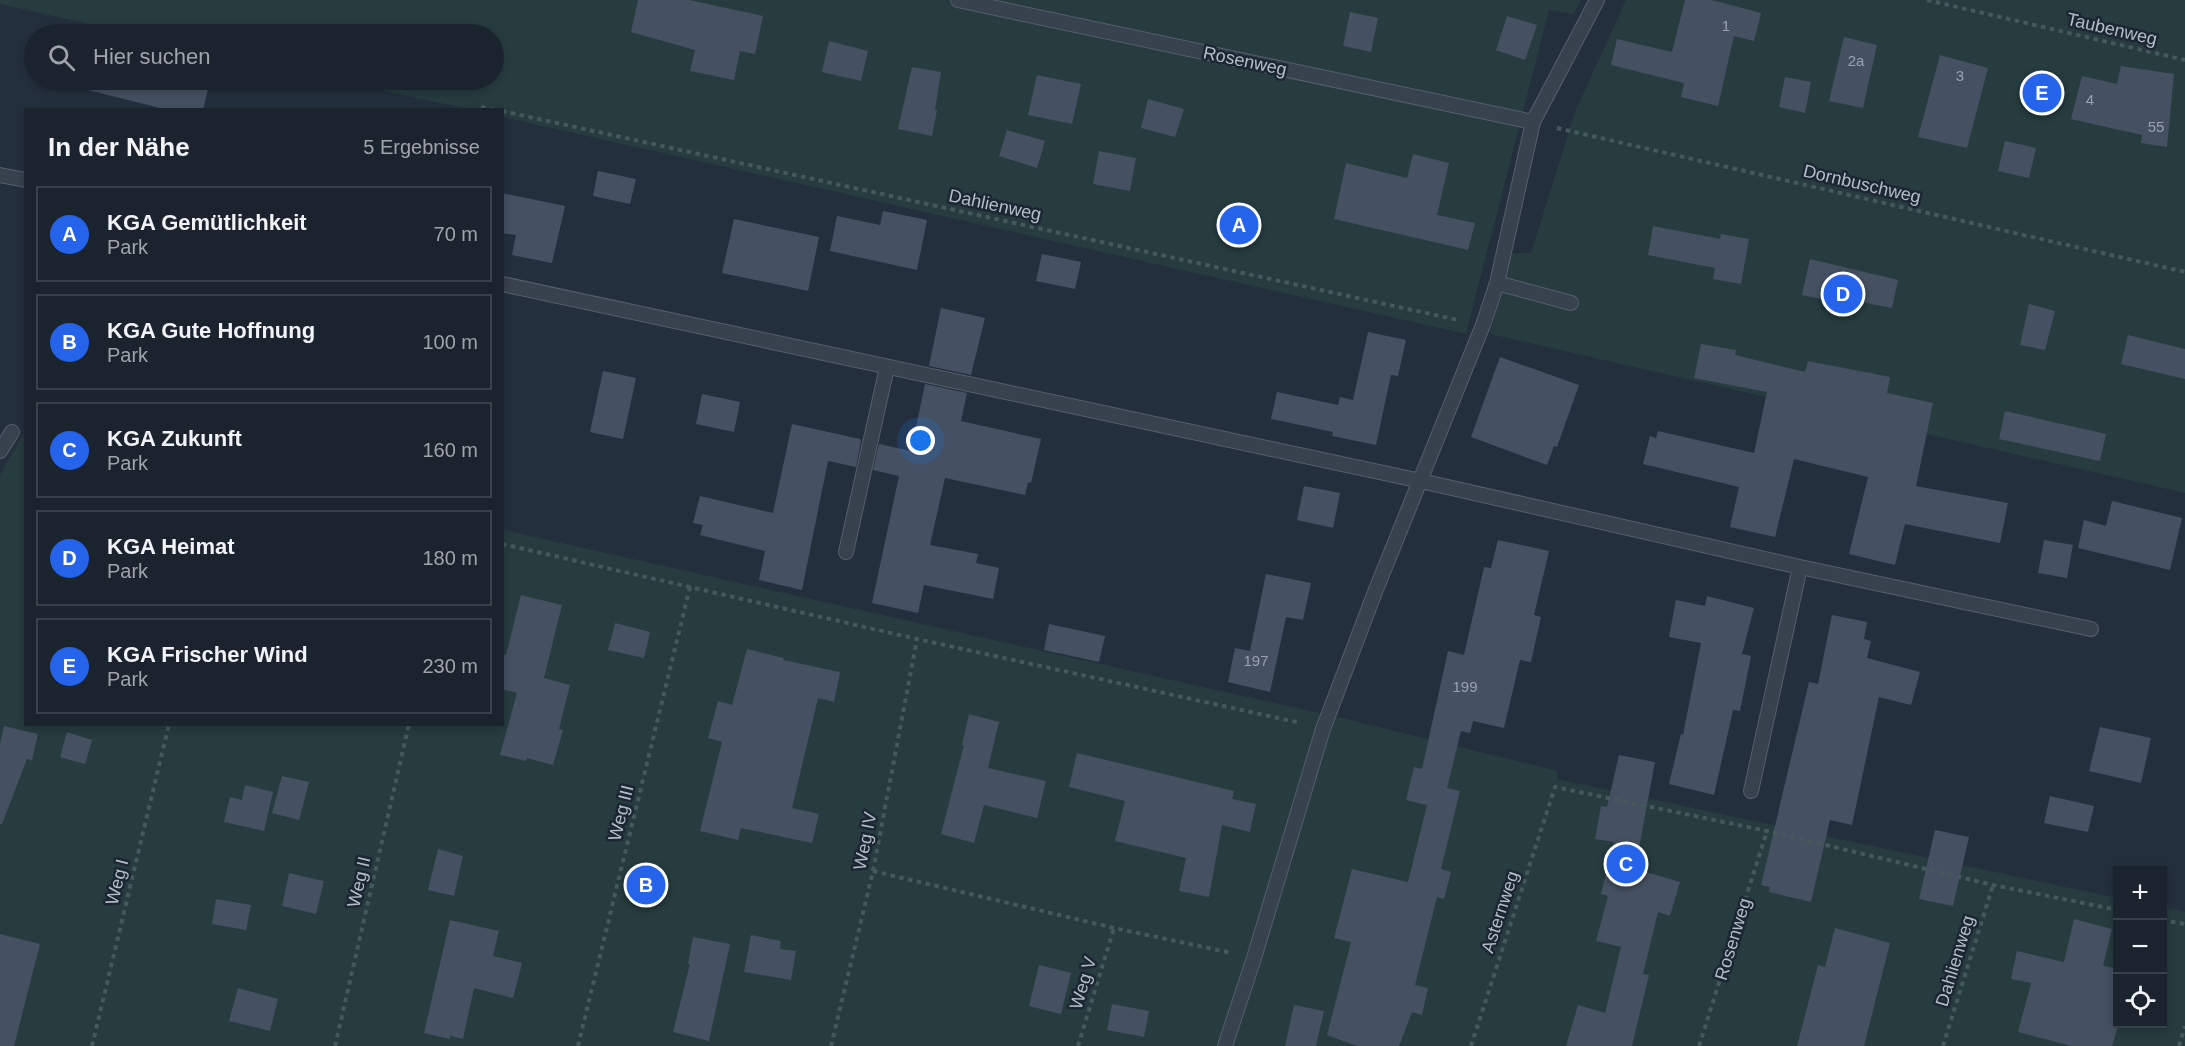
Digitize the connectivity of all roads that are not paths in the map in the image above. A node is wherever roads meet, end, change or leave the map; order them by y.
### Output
1 (958, 0) edge
2 (1597, 0) edge
3 (1533, 122) junction
4 (0, 175) edge
5 (24, 180) edge
6 (1497, 283) junction
7 (504, 284) edge
8 (1571, 303) dead end
9 (887, 367) junction
10 (12, 432) dead end
11 (0, 451) edge
12 (1421, 481) junction
13 (846, 552) dead end
14 (1800, 567) junction
15 (2091, 629) dead end
16 (1751, 791) dead end
17 (1225, 1046) edge

1 - 3 lane, Rosenweg
2 - 3 lane
3 - 6 lane
4 - 5 lane
6 - 8 lane
6 - 12 lane
7 - 9 lane
9 - 12 lane
9 - 13 lane
10 - 11 lane
12 - 14 lane
12 - 17 lane
14 - 15 lane
14 - 16 lane

